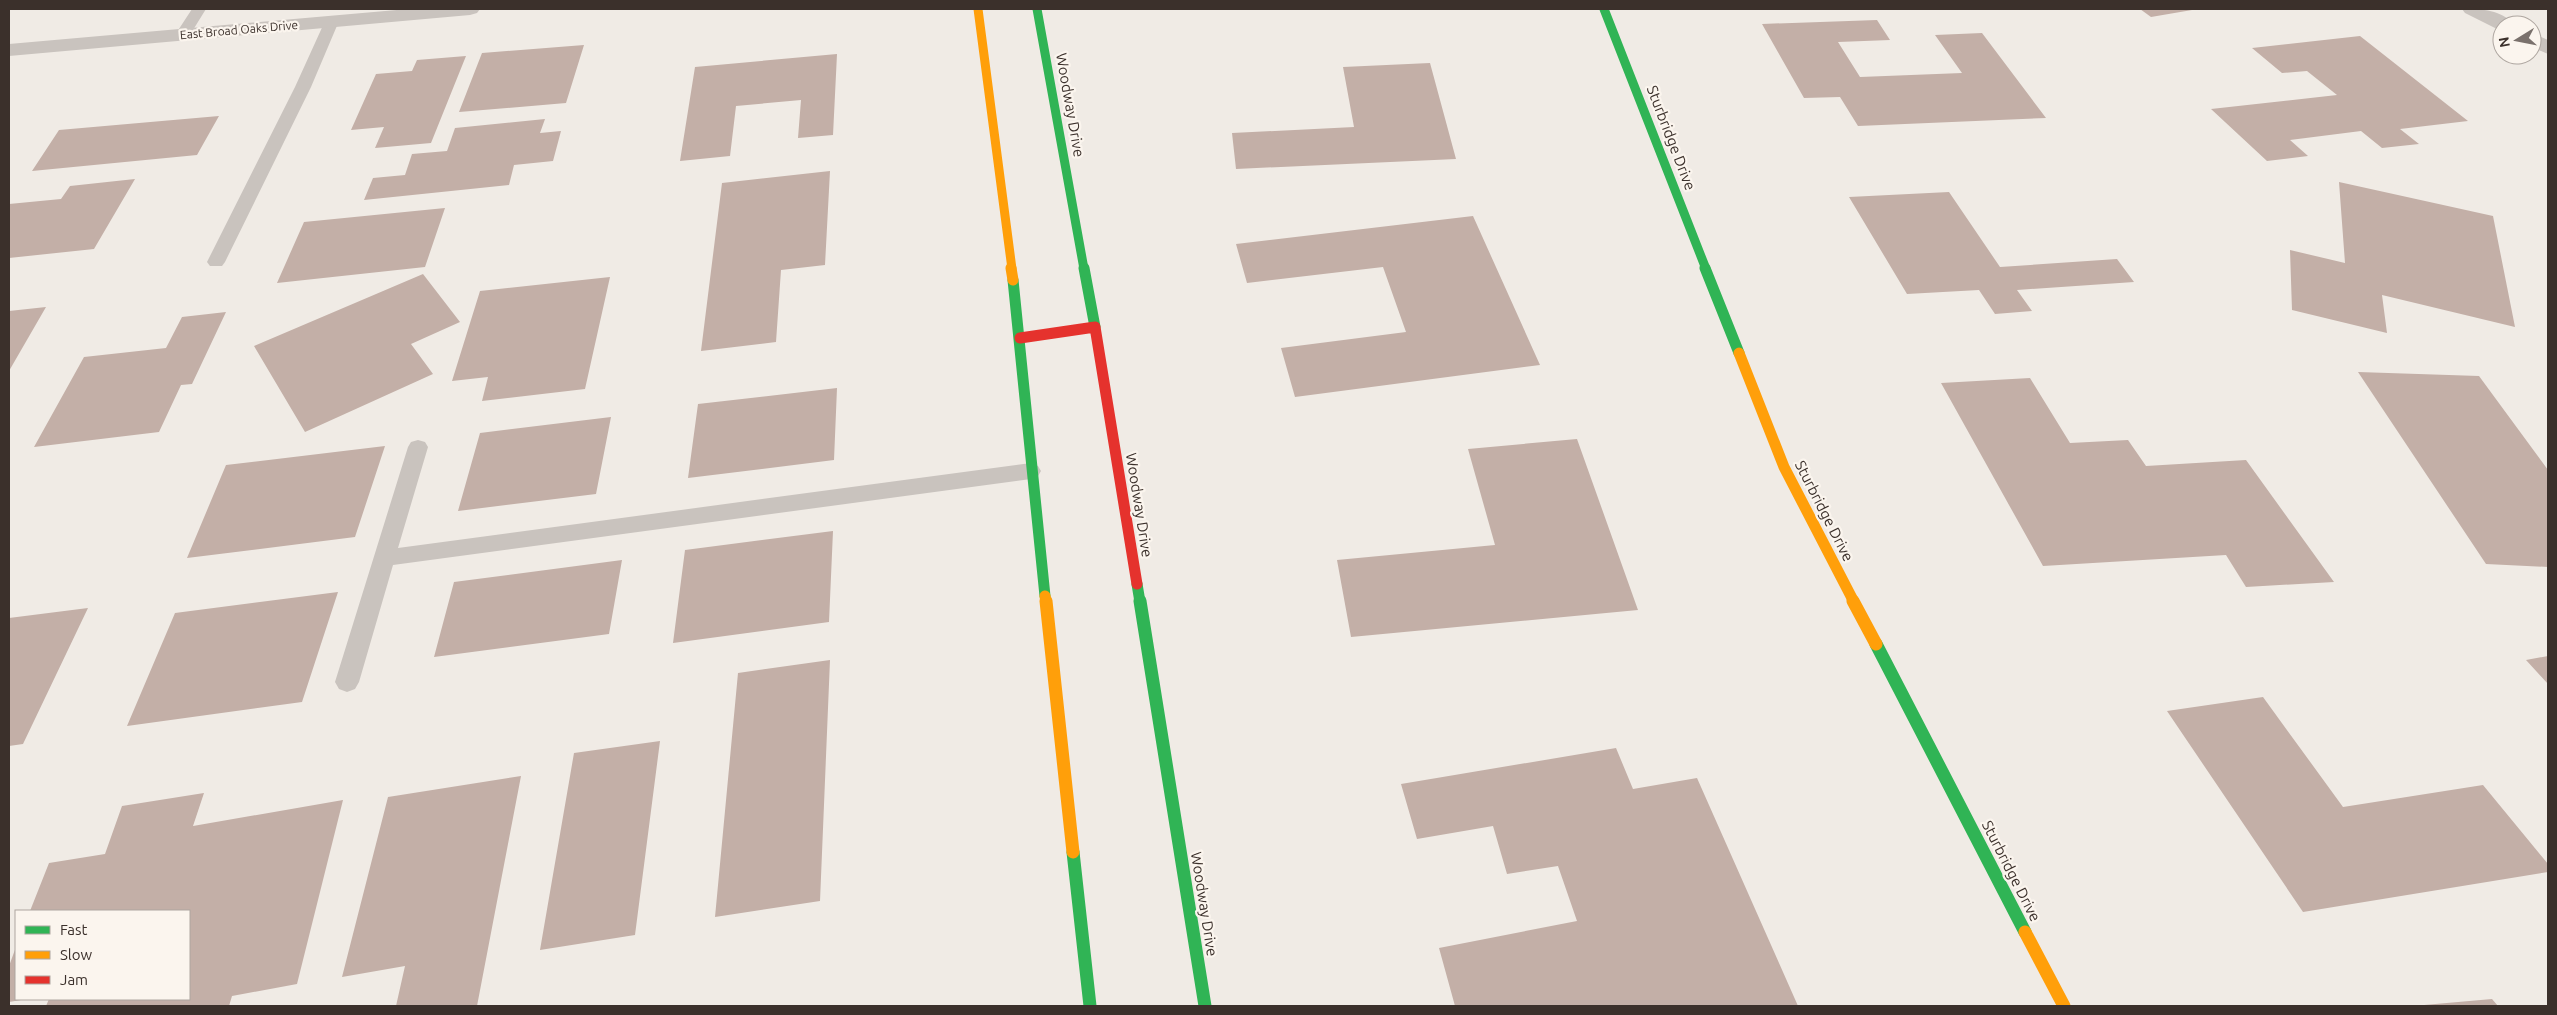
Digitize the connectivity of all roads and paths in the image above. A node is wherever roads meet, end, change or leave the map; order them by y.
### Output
1 (199, 9) edge
2 (470, 9) edge
3 (978, 9) edge
4 (1037, 9) edge
5 (1604, 9) edge
6 (2472, 9) edge
7 (2492, 19) edge
8 (332, 22) junction
9 (183, 35) junction
10 (9, 50) edge
11 (216, 262) dead end
12 (1095, 327) junction
13 (1020, 338) junction
14 (418, 447) dead end
15 (1030, 470) junction
16 (385, 558) junction
17 (348, 682) dead end
18 (1090, 1006) edge
19 (1205, 1006) edge
20 (2064, 1006) edge

1 - 9 lane
2 - 8 street, East Broad Oaks Drive
3 - 13 main road
4 - 12 main road, Woodway Drive
5 - 20 main road, Sturbridge Drive
6 - 7 street
8 - 9 street, East Broad Oaks Drive
8 - 11 lane
9 - 10 street, East Broad Oaks Drive
12 - 13 main road
12 - 19 main road, Woodway Drive
13 - 15 main road
14 - 16 lane
15 - 16 lane
15 - 18 main road
16 - 17 lane

